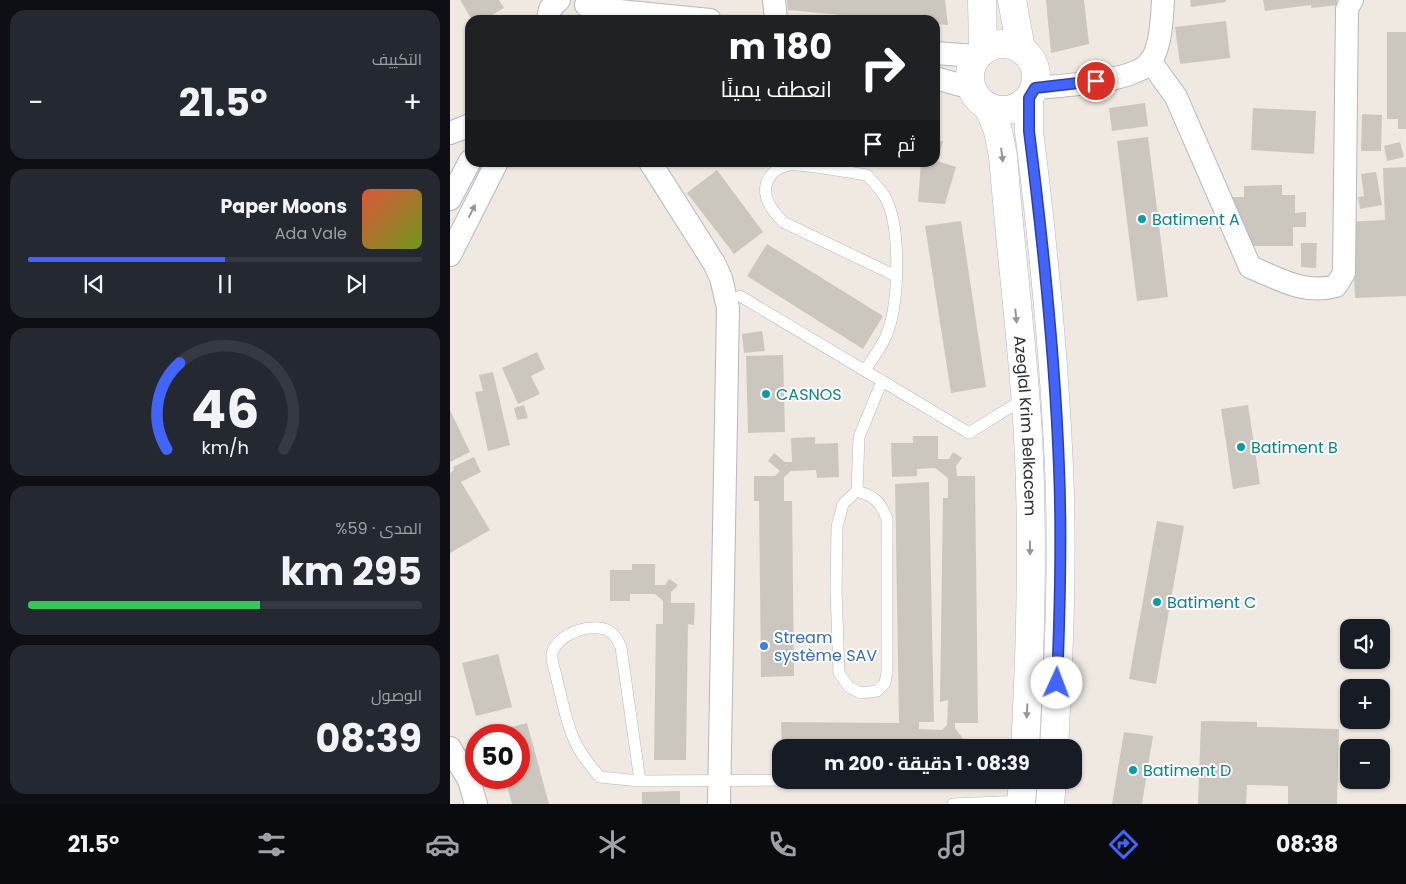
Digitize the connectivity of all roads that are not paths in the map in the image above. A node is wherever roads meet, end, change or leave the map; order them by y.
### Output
1 (559, 0) edge
2 (774, 0) edge
3 (982, 0) edge
4 (1012, 0) edge
5 (1163, 0) edge
6 (1352, 0) edge
7 (585, 8) edge
8 (549, 15) edge
9 (659, 15) edge
10 (776, 15) edge
11 (1021, 48) junction
12 (940, 53) edge
13 (980, 53) junction
14 (1150, 61) junction
15 (940, 79) edge
16 (971, 88) junction
17 (1032, 93) junction
18 (989, 108) junction
19 (465, 127) edge
20 (450, 133) edge
21 (467, 167) edge
22 (494, 167) edge
23 (653, 167) edge
24 (784, 167) edge
25 (805, 167) edge
26 (450, 199) edge
27 (450, 254) edge
28 (896, 276) junction
29 (740, 296) dead end
30 (865, 371) junction
31 (882, 381) junction
32 (1025, 398) junction
33 (857, 491) junction
34 (1025, 739) edge
35 (1054, 739) edge
36 (450, 748) edge
37 (772, 780) edge
38 (640, 781) junction
39 (719, 781) junction
40 (1051, 789) edge
41 (1022, 795) edge
42 (476, 804) edge
43 (719, 804) edge
44 (953, 804) edge
45 (1050, 804) edge

1 - 8 street
2 - 10 street
3 - 13 main road
4 - 11 main road
5 - 14 street
6 - 14 street
7 - 9 street
11 - 13 main road
11 - 17 main road
12 - 13 street
13 - 16 main road
14 - 17 street
15 - 16 street
16 - 18 main road
17 - 18 main road
17 - 35 main road
18 -> 32 main road, Azeglal Krim Belkacem
19 - 20 street
21 - 26 street
27 -> 22 street
23 - 39 street
24 - 28 lane
25 - 28 lane
28 - 30 lane
29 - 30 lane
30 - 31 lane
31 - 32 lane
31 - 33 lane
32 -> 34 main road, Azeglal Krim Belkacem
33 - 33 lane
36 - 42 street
37 - 39 lane
38 - 38 lane
38 - 39 lane
39 - 43 street
40 - 45 main road
41 - 44 lane

